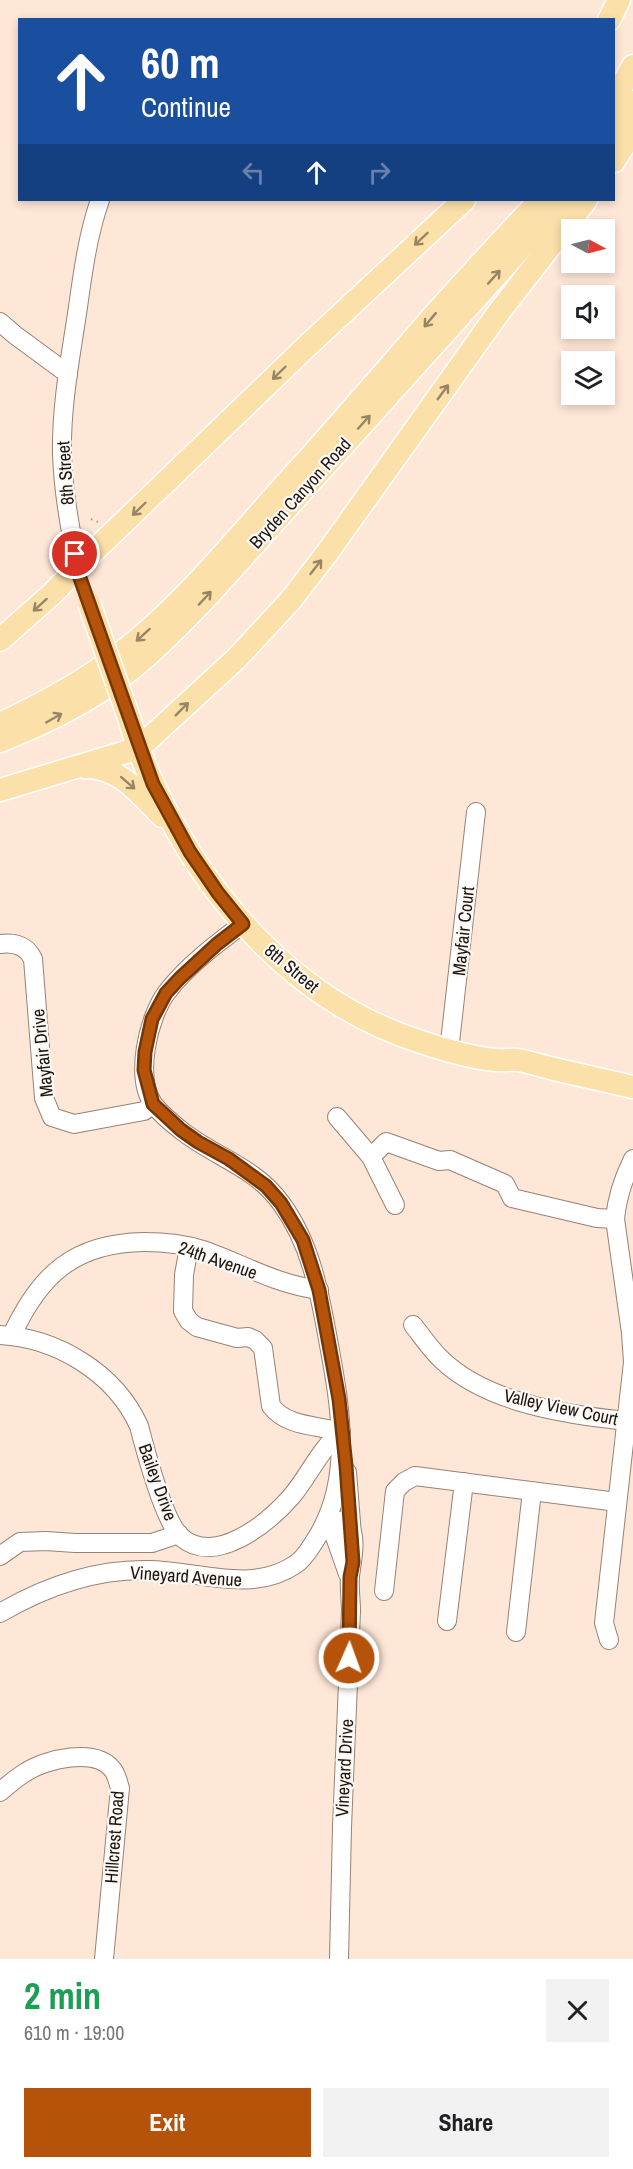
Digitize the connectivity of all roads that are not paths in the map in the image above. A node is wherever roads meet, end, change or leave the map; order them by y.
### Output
1 (619, 0) edge
2 (610, 18) edge
3 (633, 66) edge
4 (615, 98) edge
5 (633, 102) edge
6 (633, 131) edge
7 (615, 132) edge
8 (615, 159) edge
9 (100, 201) edge
10 (463, 201) edge
11 (539, 201) edge
12 (563, 201) edge
13 (585, 201) edge
14 (0, 322) edge
15 (68, 374) junction
16 (78, 567) junction
17 (0, 640) edge
18 (0, 724) edge
19 (0, 741) edge
20 (139, 748) junction
21 (74, 768) junction
22 (0, 790) edge
23 (476, 812) dead end
24 (178, 832) junction
25 (243, 924) junction
26 (0, 944) edge
27 (449, 1051) junction
28 (633, 1087) edge
29 (153, 1104) junction
30 (337, 1117) dead end
31 (372, 1157) junction
32 (633, 1160) edge
33 (394, 1205) dead end
34 (615, 1219) junction
35 (189, 1247) junction
36 (319, 1290) junction
37 (413, 1325) dead end
38 (6, 1335) edge
39 (627, 1421) junction
40 (341, 1432) junction
41 (464, 1482) junction
42 (532, 1491) junction
43 (622, 1507) edge
44 (325, 1523) junction
45 (179, 1534) junction
46 (352, 1535) junction
47 (0, 1556) edge
48 (350, 1577) junction
49 (384, 1591) dead end
50 (0, 1612) edge
51 (447, 1621) dead end
52 (516, 1632) dead end
53 (609, 1640) dead end
54 (0, 1792) edge
55 (104, 1959) edge
56 (339, 1959) edge

1 - 2 main road
3 - 4 main road
5 - 7 main road
6 - 8 main road
9 - 15 street, 8th Street
10 -> 16 main road
11 -> 18 main road, Bryden Canyon Road
19 -> 12 main road, Bryden Canyon Road
20 -> 13 main road
14 - 15 street
15 - 16 street, 8th Street
16 -> 17 main road
16 - 20 main road, 8th Street, bridge
20 - 21 main road
20 - 24 main road, 8th Street
21 - 22 main road
21 -> 24 main road
23 - 27 street, Mayfair Court
24 - 25 main road, 8th Street
25 - 27 main road, 8th Street
25 - 29 street
26 - 29 street, Mayfair Drive
27 - 28 main road, 8th Street
29 - 36 street
30 - 31 street
31 - 33 street
31 - 34 street
32 - 34 street
34 - 39 street
35 - 36 street, 24th Avenue
35 - 38 street, 24th Avenue
35 - 40 street
36 - 40 street
37 - 39 street, Valley View Court
38 - 45 street, Bailey Drive
39 - 43 street
40 - 44 street
40 - 45 street, Bailey Drive
40 - 46 street, Vineyard Drive
41 - 42 street
41 - 49 street
41 - 51 street
42 - 43 street
42 - 52 street
43 - 53 street
44 - 46 street
44 - 48 street, Vineyard Drive
44 - 50 street, Vineyard Avenue
45 - 47 street
46 - 48 street, Vineyard Drive
48 - 56 street, Vineyard Drive
54 - 55 street, Hillcrest Road

